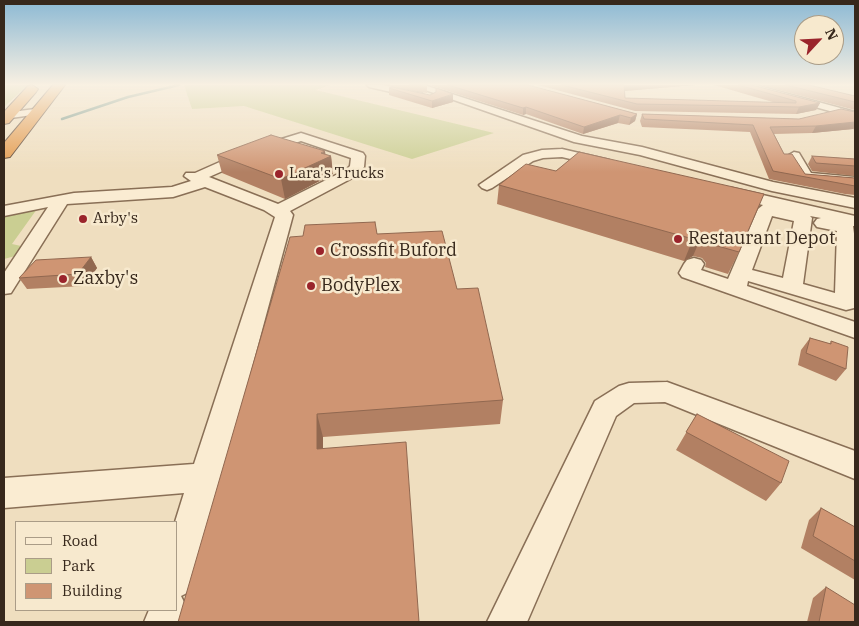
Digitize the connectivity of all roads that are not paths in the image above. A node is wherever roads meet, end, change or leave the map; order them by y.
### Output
1 (22, 114) edge
2 (34, 114) edge
3 (479, 114) edge
4 (502, 114) edge
5 (820, 114) edge
6 (812, 116) edge
7 (5, 117) edge
8 (536, 126) junction
9 (4, 153) edge
10 (794, 156) edge
11 (614, 167) edge
12 (197, 179) junction
13 (855, 181) edge
14 (487, 184) dead end
15 (61, 200) junction
16 (855, 203) edge
17 (4, 206) edge
18 (24, 206) junction
19 (766, 209) junction
20 (4, 211) edge
21 (277, 211) junction
22 (804, 214) junction
23 (855, 222) edge
24 (694, 264) dead end
25 (738, 281) junction
26 (792, 287) junction
27 (4, 288) edge
28 (855, 330) edge
29 (855, 465) edge
30 (205, 476) junction
31 (4, 492) edge
32 (178, 572) edge
33 (507, 622) edge

1 - 7 street
2 - 9 highway
3 - 8 street
4 - 8 street
5 - 6 street
8 - 16 street
10 - 13 street
11 - 14 street
12 - 15 street
12 - 21 street
12 - 21 street
15 - 18 street
15 - 27 street
17 - 18 street
18 - 20 street
19 - 22 street
19 - 22 street
19 - 25 street
21 - 30 street
22 - 23 street
22 - 26 street
22 - 26 street
24 - 25 street
25 - 26 street
25 - 28 street
29 - 33 street
30 - 31 street
30 - 32 street

